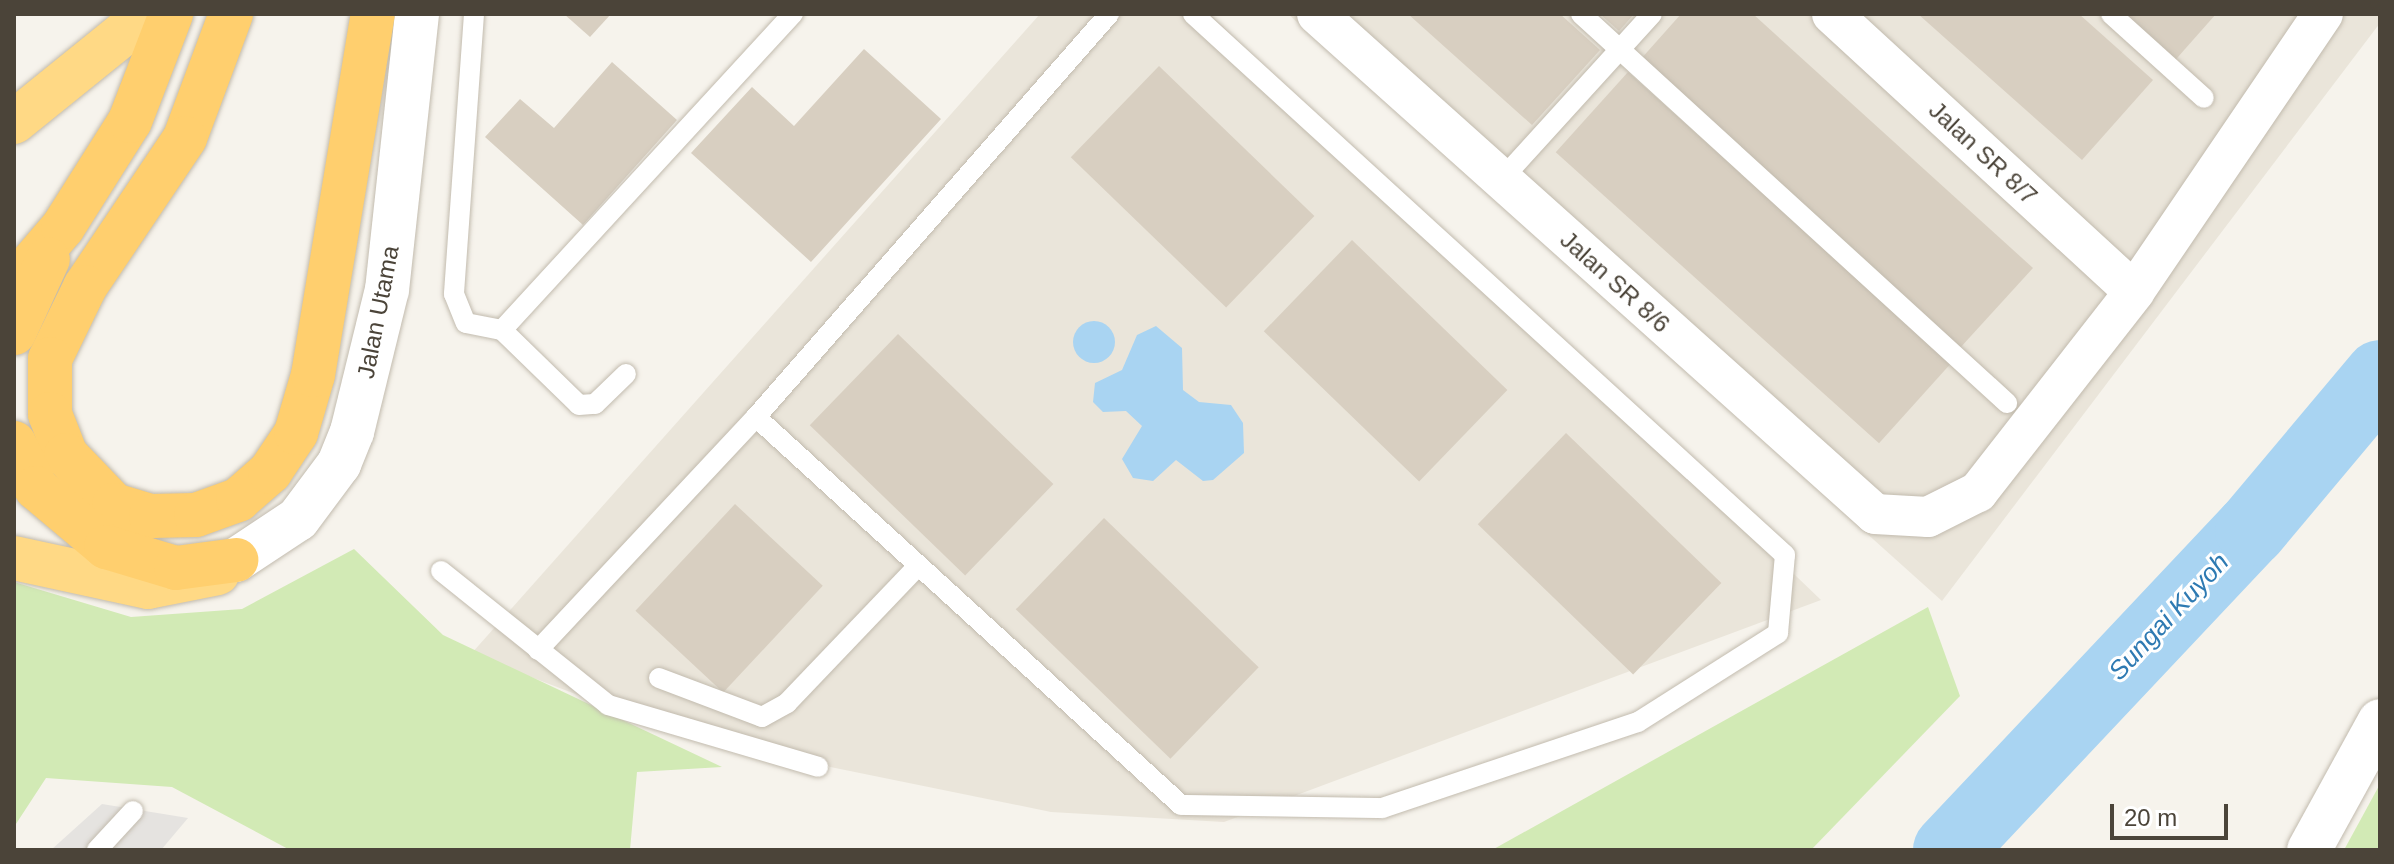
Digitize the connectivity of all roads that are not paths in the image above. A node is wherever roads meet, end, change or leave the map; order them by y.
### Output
1 (148, 14) edge
2 (171, 14) edge
3 (231, 14) edge
4 (373, 14) edge
5 (417, 14) edge
6 (474, 14) edge
7 (793, 14) edge
8 (1109, 14) edge
9 (1193, 14) edge
10 (1317, 14) edge
11 (1581, 14) edge
12 (1652, 14) edge
13 (1832, 14) edge
14 (2111, 14) edge
15 (2323, 14) edge
16 (1620, 49) junction
17 (2204, 98) dead end
18 (14, 122) edge
19 (1501, 180) junction
20 (63, 227) junction
21 (14, 284) edge
22 (2134, 292) junction
23 (502, 330) junction
24 (14, 333) edge
25 (626, 374) dead end
26 (2007, 403) dead end
27 (756, 417) junction
28 (14, 443) edge
29 (14, 558) edge
30 (236, 560) junction
31 (917, 567) junction
32 (441, 571) dead end
33 (538, 650) junction
34 (659, 678) dead end
35 (2380, 721) edge
36 (818, 767) dead end
37 (133, 811) dead end
38 (97, 850) edge
39 (2309, 850) edge

1 - 18 highway
2 - 20 highway
3 - 4 highway
5 - 30 street, Jalan Utama
6 - 23 lane
7 - 23 lane
8 - 27 lane
9 - 31 lane
10 - 19 street, Jalan SR 8/6
11 - 16 lane
12 - 16 lane
13 - 22 street, Jalan SR 8/7
14 - 17 lane
15 - 22 street
16 - 19 lane
16 - 26 lane
19 - 22 street, Jalan SR 8/6
20 - 21 highway
20 - 24 highway
23 - 25 lane
27 - 31 lane
27 - 33 lane
28 - 30 highway
29 - 30 highway
31 - 34 lane
32 - 33 lane
33 - 36 lane
35 - 39 street
37 - 38 lane

